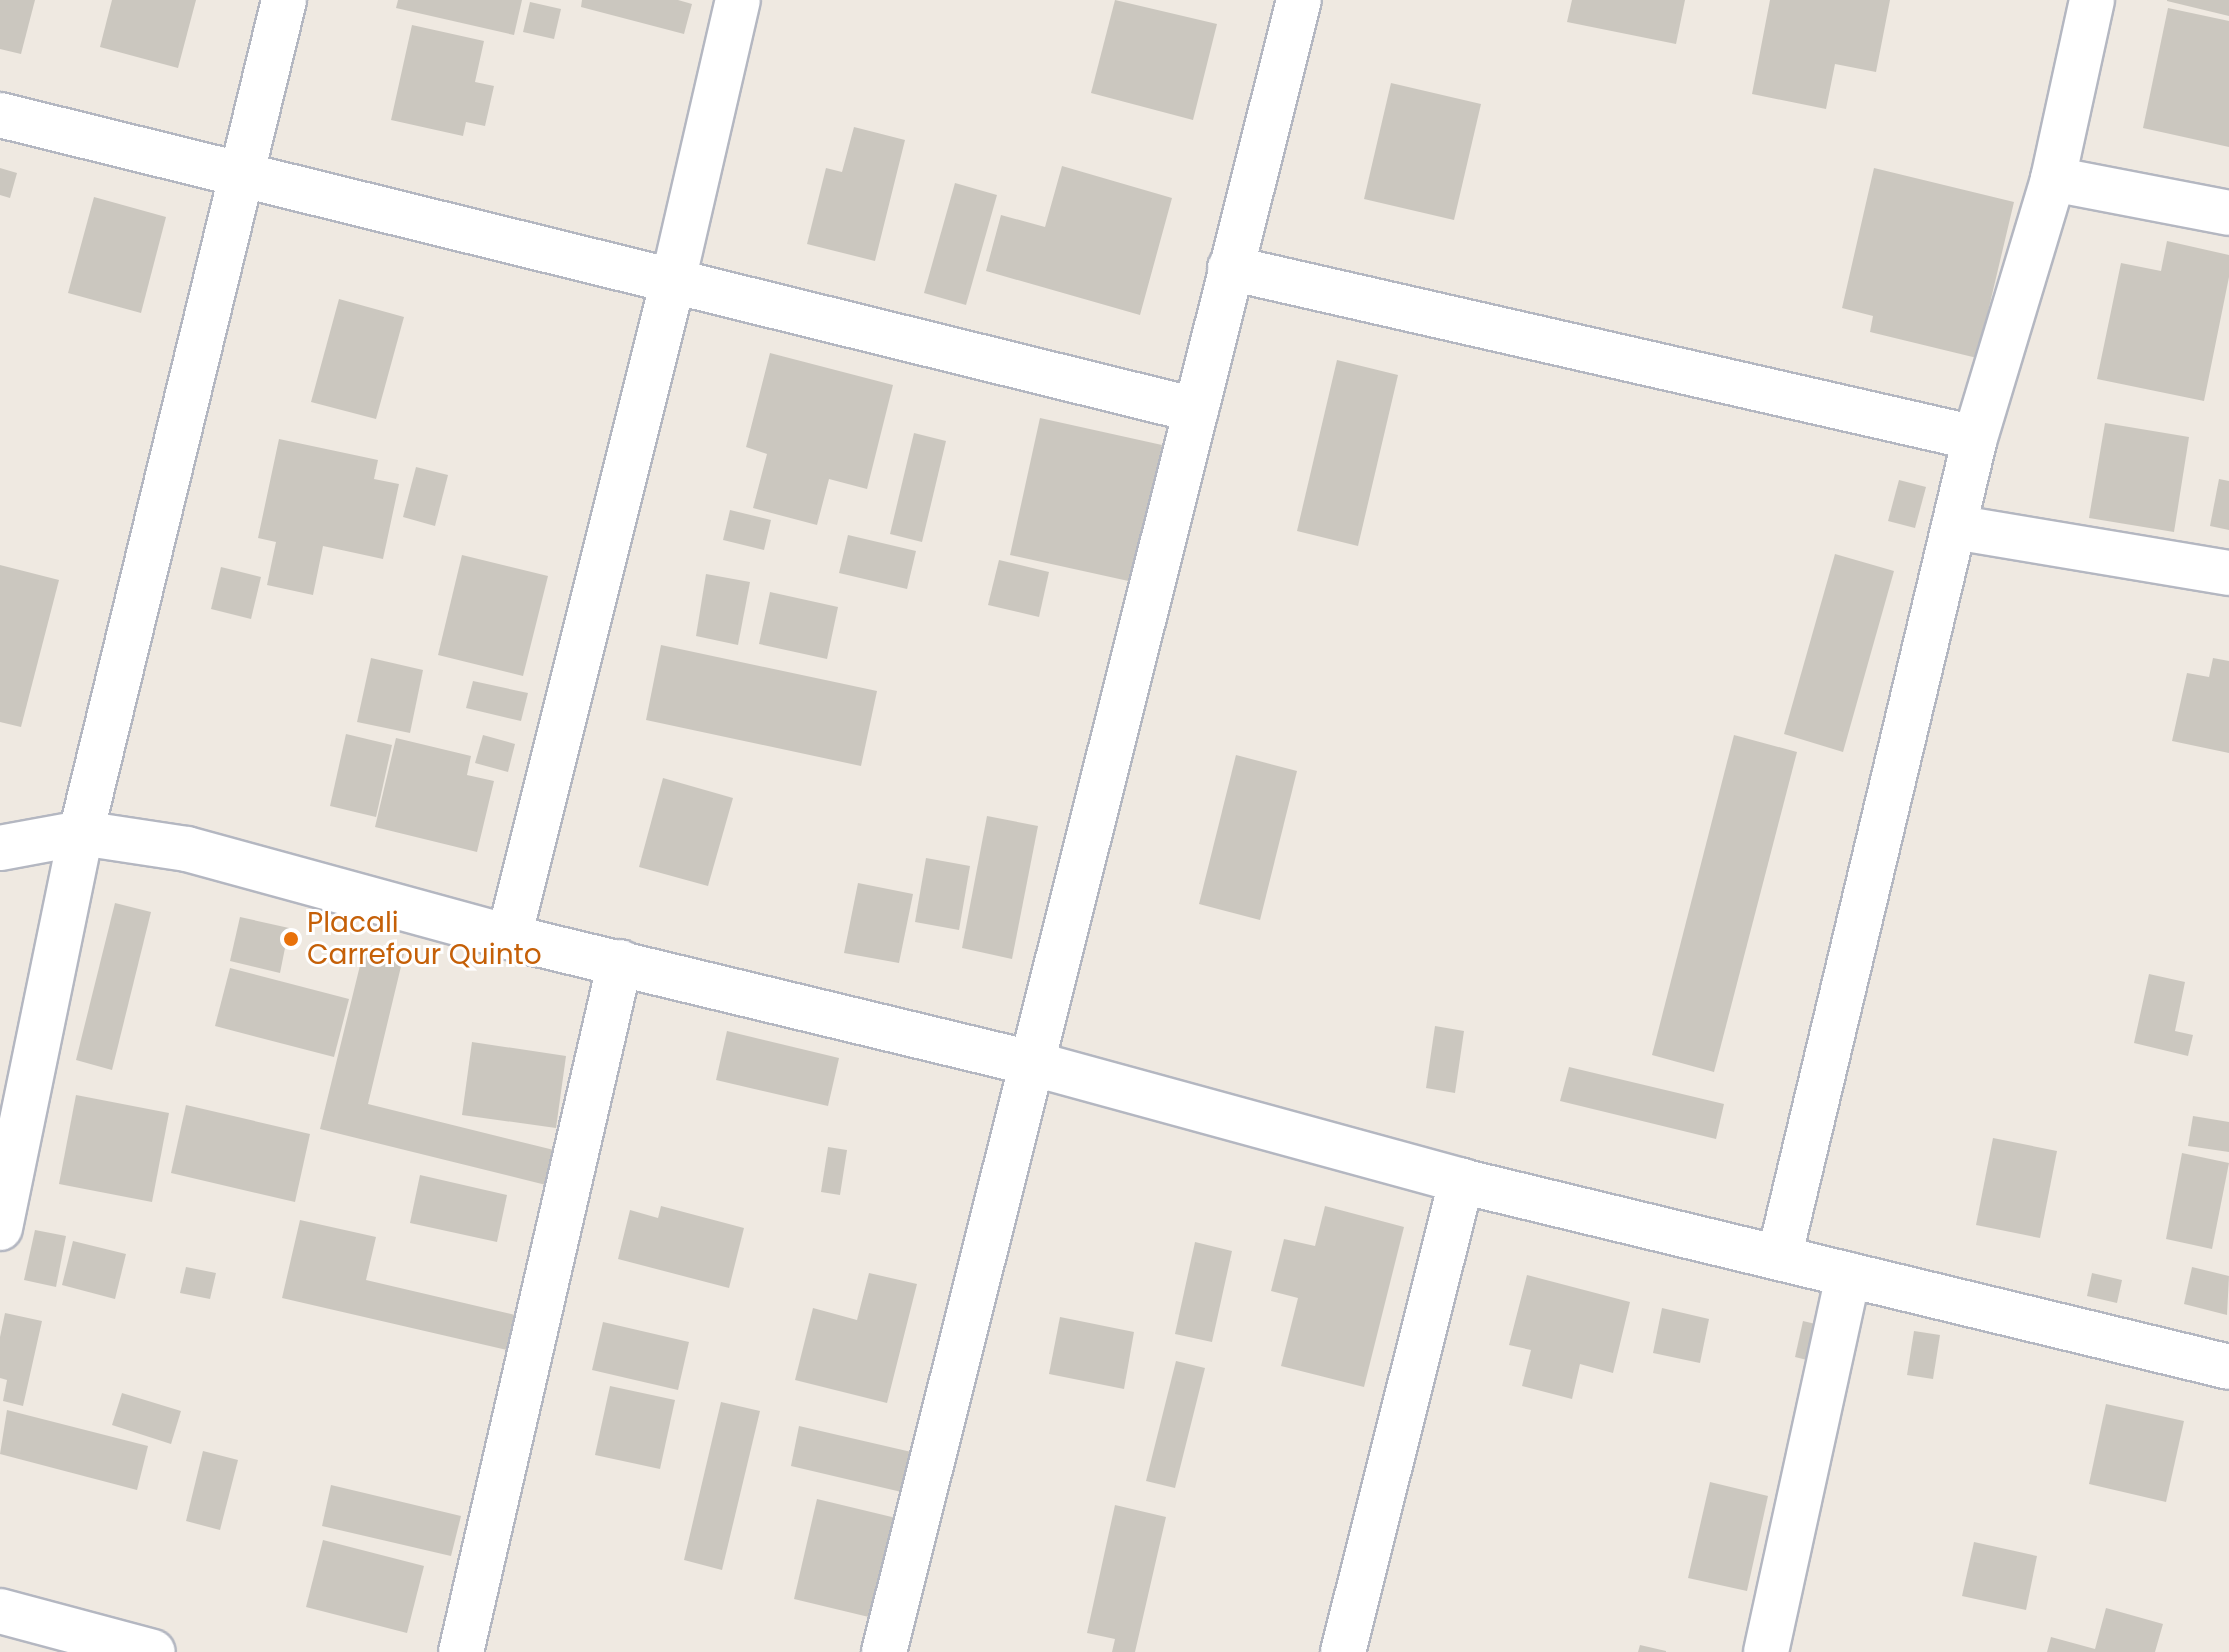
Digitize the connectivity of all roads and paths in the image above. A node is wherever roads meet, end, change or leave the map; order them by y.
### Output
1 (284, 0) edge
2 (738, 0) edge
3 (1299, 0) edge
4 (2092, 0) edge
5 (0, 115) edge
6 (243, 175) junction
7 (2053, 179) junction
8 (2229, 213) edge
9 (1230, 268) junction
10 (673, 281) junction
11 (1196, 410) junction
12 (1975, 438) junction
13 (1954, 527) junction
14 (2229, 573) edge
15 (81, 833) junction
16 (0, 848) edge
17 (509, 937) junction
18 (620, 962) junction
19 (1031, 1063) junction
20 (1461, 1181) junction
21 (3, 1207) edge
22 (1779, 1258) junction
23 (1848, 1275) junction
24 (2229, 1367) edge
25 (0, 1611) edge
26 (153, 1652) edge
27 (461, 1652) edge
28 (884, 1652) edge
29 (1343, 1652) edge
30 (1766, 1652) edge

1 - 6 street
2 - 10 street
3 - 9 street
4 - 7 street
5 - 6 street
6 - 10 street
6 - 15 street
7 - 8 street
7 - 12 street
9 - 11 street
9 - 12 street
10 - 11 street
10 - 17 street
11 - 19 street
12 - 13 street
13 - 14 street
13 - 22 street
15 - 16 street
15 - 17 street
15 - 21 street
17 - 18 street
18 - 19 street
18 - 27 street
19 - 20 street
19 - 28 street
20 - 22 street
20 - 29 street
22 - 23 street
23 - 24 street
23 - 30 street
25 - 26 street

